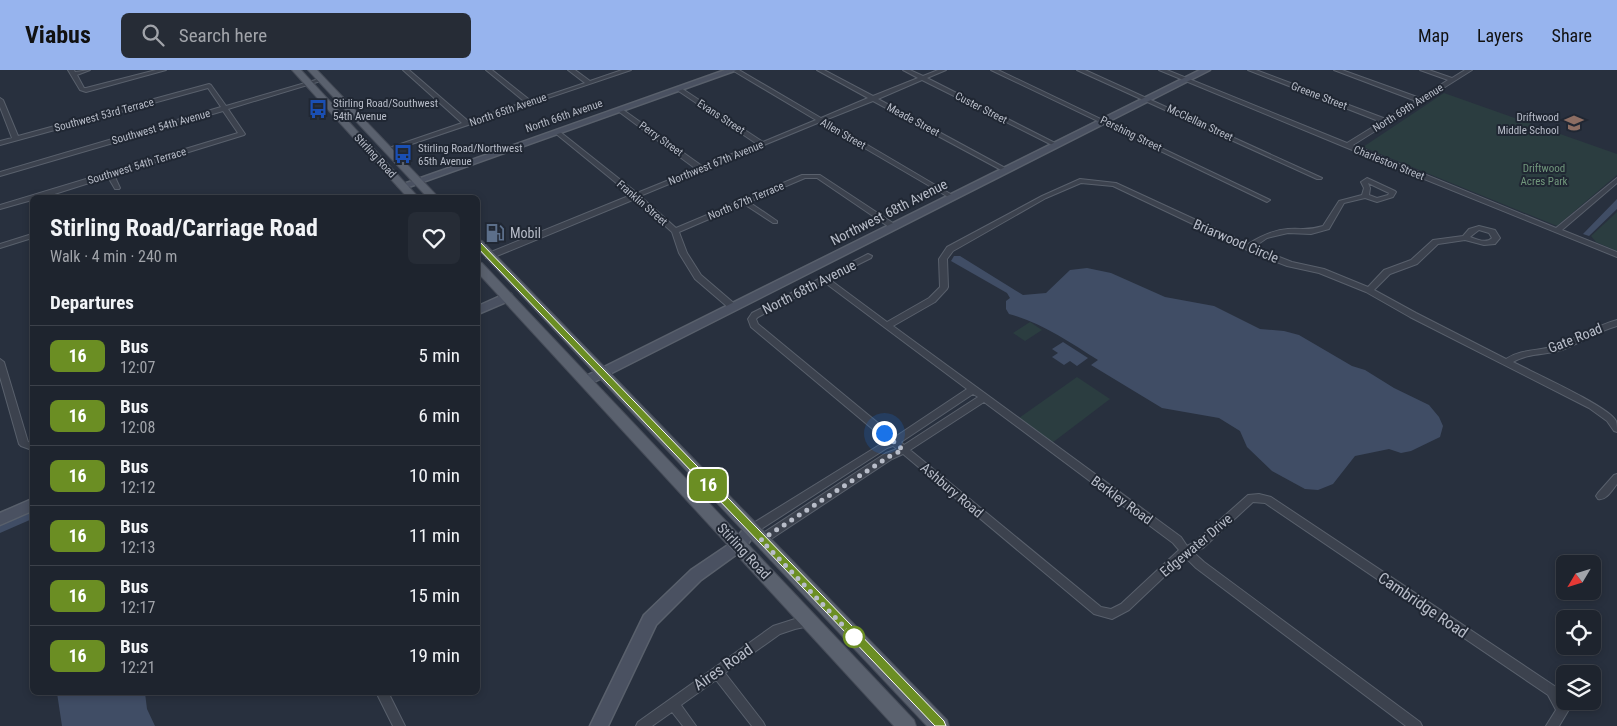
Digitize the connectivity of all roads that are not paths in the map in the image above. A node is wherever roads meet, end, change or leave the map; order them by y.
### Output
1 (87, 70) edge
2 (163, 70) edge
3 (296, 70) edge
4 (312, 70) edge
5 (406, 70) edge
6 (489, 70) edge
7 (571, 70) edge
8 (628, 70) edge
9 (734, 70) edge
10 (820, 70) edge
11 (906, 70) edge
12 (943, 70) edge
13 (994, 70) edge
14 (1080, 70) edge
15 (1162, 70) edge
16 (1206, 70) edge
17 (1251, 70) edge
18 (1337, 70) edge
19 (1423, 70) edge
20 (1468, 70) edge
21 (72, 72) edge
22 (923, 78) junction
23 (321, 80) junction
24 (1186, 80) junction
25 (1453, 80) junction
26 (589, 83) junction
27 (308, 84) junction
28 (679, 89) junction
29 (873, 99) junction
30 (0, 100) edge
31 (1148, 100) junction
32 (1420, 100) junction
33 (530, 103) junction
34 (224, 109) junction
35 (620, 110) junction
36 (820, 120) junction
37 (1104, 121) junction
38 (1387, 122) junction
39 (467, 124) junction
40 (557, 132) junction
41 (16, 139) junction
42 (0, 143) edge
43 (762, 144) junction
44 (1056, 145) junction
45 (1347, 146) junction
46 (388, 150) junction
47 (701, 169) junction
48 (1005, 170) junction
49 (0, 174) edge
50 (110, 174) junction
51 (1319, 178) dead end
52 (1617, 180) edge
53 (418, 181) junction
54 (403, 186) junction
55 (117, 188) dead end
56 (43, 195) edge
57 (411, 195) edge
58 (431, 195) edge
59 (636, 196) junction
60 (1365, 196) dead end
61 (952, 197) junction
62 (30, 199) edge
63 (1267, 200) dead end
64 (745, 202) junction
65 (0, 207) edge
66 (774, 222) dead end
67 (895, 227) junction
68 (1558, 230) junction
69 (675, 231) junction
70 (30, 237) edge
71 (1465, 238) dead end
72 (0, 246) edge
73 (480, 246) edge
74 (1249, 247) junction
75 (1617, 255) edge
76 (868, 256) dead end
77 (488, 257) edge
78 (480, 268) edge
79 (824, 280) junction
80 (1369, 290) junction
81 (507, 297) junction
82 (733, 307) junction
83 (480, 309) edge
84 (752, 320) joint
85 (1617, 323) edge
86 (886, 326) junction
87 (0, 362) edge
88 (1506, 363) junction
89 (601, 373) junction
90 (586, 381) junction
91 (973, 390) junction
92 (983, 398) junction
93 (1617, 428) edge
94 (894, 442) junction
95 (30, 446) edge
96 (903, 450) junction
97 (1617, 478) edge
98 (1601, 496) dead end
99 (1259, 498) joint
100 (30, 506) edge
101 (786, 509) junction
102 (794, 517) junction
103 (0, 519) edge
104 (756, 535) junction
105 (739, 546) junction
106 (1185, 551) junction
107 (1112, 614) joint
108 (811, 622) junction
109 (717, 672) junction
110 (384, 695) edge
111 (673, 704) junction
112 (399, 726) edge
113 (599, 726) edge
114 (642, 726) edge
115 (690, 726) edge
116 (759, 726) edge
117 (908, 726) edge
118 (940, 726) edge
119 (1416, 726) edge
120 (1552, 726) edge

1 - 21 street
2 - 21 street
3 - 27 main road, Stirling Road
4 - 23 main road, Stirling Road
5 - 39 street
6 - 33 street
7 - 26 street
8 - 26 street, North 65th Avenue
9 - 28 street, North 66th Avenue
9 - 36 street, Allen Street
10 - 29 street, Meade Street
11 - 22 street, Custer Street
12 - 22 street, Northwest 67th Avenue
13 - 37 street, Pershing Street
14 - 31 street, McClellan Street
15 - 24 street, Charleston Street
16 - 24 street, Northwest 68th Avenue
17 - 38 street, Greene Street
18 - 32 street
19 - 25 street
20 - 25 street, North 69th Avenue
22 - 29 street, Northwest 67th Avenue
22 - 44 street, Custer Street
23 - 27 street, Southwest 54th Avenue
23 - 46 main road, Stirling Road
24 - 31 street, Northwest 68th Avenue
24 - 45 street, Charleston Street
25 - 32 street, North 69th Avenue
26 - 33 street, North 65th Avenue
27 - 34 street, Southwest 54th Avenue
27 - 54 main road, Stirling Road
28 - 35 street, North 66th Avenue
28 - 43 street, Evans Street
29 - 36 street, Northwest 67th Avenue
29 - 48 street, Meade Street
30 - 41 street
31 - 37 street, Northwest 68th Avenue
31 - 51 street, McClellan Street
32 - 38 street, North 69th Avenue
33 - 39 street, North 65th Avenue
34 - 41 street, Southwest 53rd Terrace
34 - 49 street, Southwest 54th Avenue
34 - 50 street, Southwest 54th Terrace
35 - 40 street, North 66th Avenue
35 - 47 street, Perry Street
36 - 43 street, Northwest 67th Avenue
36 - 61 street, Allen Street
37 - 44 street, Northwest 68th Avenue
37 - 63 street, Pershing Street
38 - 45 street, North 69th Avenue
39 - 46 street, North 65th Avenue
40 - 53 street, North 66th Avenue
40 - 59 street, Franklin Street
41 - 42 street, Southwest 53rd Terrace
43 - 47 street, Northwest 67th Avenue
44 - 48 street, Northwest 68th Avenue
45 - 68 street, Charleston Street
46 - 53 main road, Stirling Road
47 - 59 street, Northwest 67th Avenue
48 - 61 street, Northwest 68th Avenue
50 - 55 street
50 - 56 street, Southwest 54th Terrace
52 - 68 street
53 - 54 street, North 66th Avenue
53 - 58 main road, Stirling Road
54 - 57 main road, Stirling Road
59 - 69 street, Franklin Street
59 - 77 street, Northwest 67th Avenue
60 - 74 street
61 - 67 street, Northwest 68th Avenue
62 - 65 street, Southwest 54th Terrace
64 - 66 street
64 - 67 street, North 67th Terrace
64 - 69 street, North 67th Terrace
67 - 82 street, Northwest 68th Avenue
68 - 75 street, Charleston Street
69 - 82 street, Franklin Street
70 - 72 street
71 - 80 street
73 - 77 main road, Stirling Road
74 - 80 street, Briarwood Circle
74 - 86 street, Briarwood Circle
76 - 79 street, North 68th Avenue
77 - 89 main road, Stirling Road
78 - 81 main road, Stirling Road
79 - 84 street, North 68th Avenue
79 - 86 street, Berkley Road
80 - 88 street, Briarwood Circle
81 - 83 street
81 - 90 main road, Stirling Road
82 - 89 street, Northwest 68th Avenue
84 - 94 street, Ashbury Road
85 - 88 street, Gate Road
86 - 91 street, Berkley Road
87 - 95 street
88 - 93 street, Briarwood Circle
89 - 90 street, Northwest 68th Avenue
89 - 104 main road, Stirling Road
90 - 105 main road, Stirling Road
91 - 92 street, Berkley Road
91 - 94 street
92 - 96 street
92 - 106 street, Berkley Road
94 - 96 street, Ashbury Road
94 - 101 street
96 - 102 street
96 - 107 street, Ashbury Road
97 - 98 street
99 - 106 street, Edgewater Drive
99 - 120 street, Cambridge Road
100 - 103 street
101 - 102 street
101 - 104 street
102 - 104 street
104 - 105 street
104 - 118 main road, Stirling Road
105 - 108 main road, Stirling Road
105 - 113 street
106 - 107 street, Edgewater Drive
106 - 119 street, Berkley Road
108 - 109 street, Aires Road
108 - 117 main road, Stirling Road
109 - 111 street, Aires Road
109 - 116 street
110 - 112 street
111 - 114 street, Aires Road
111 - 115 street

